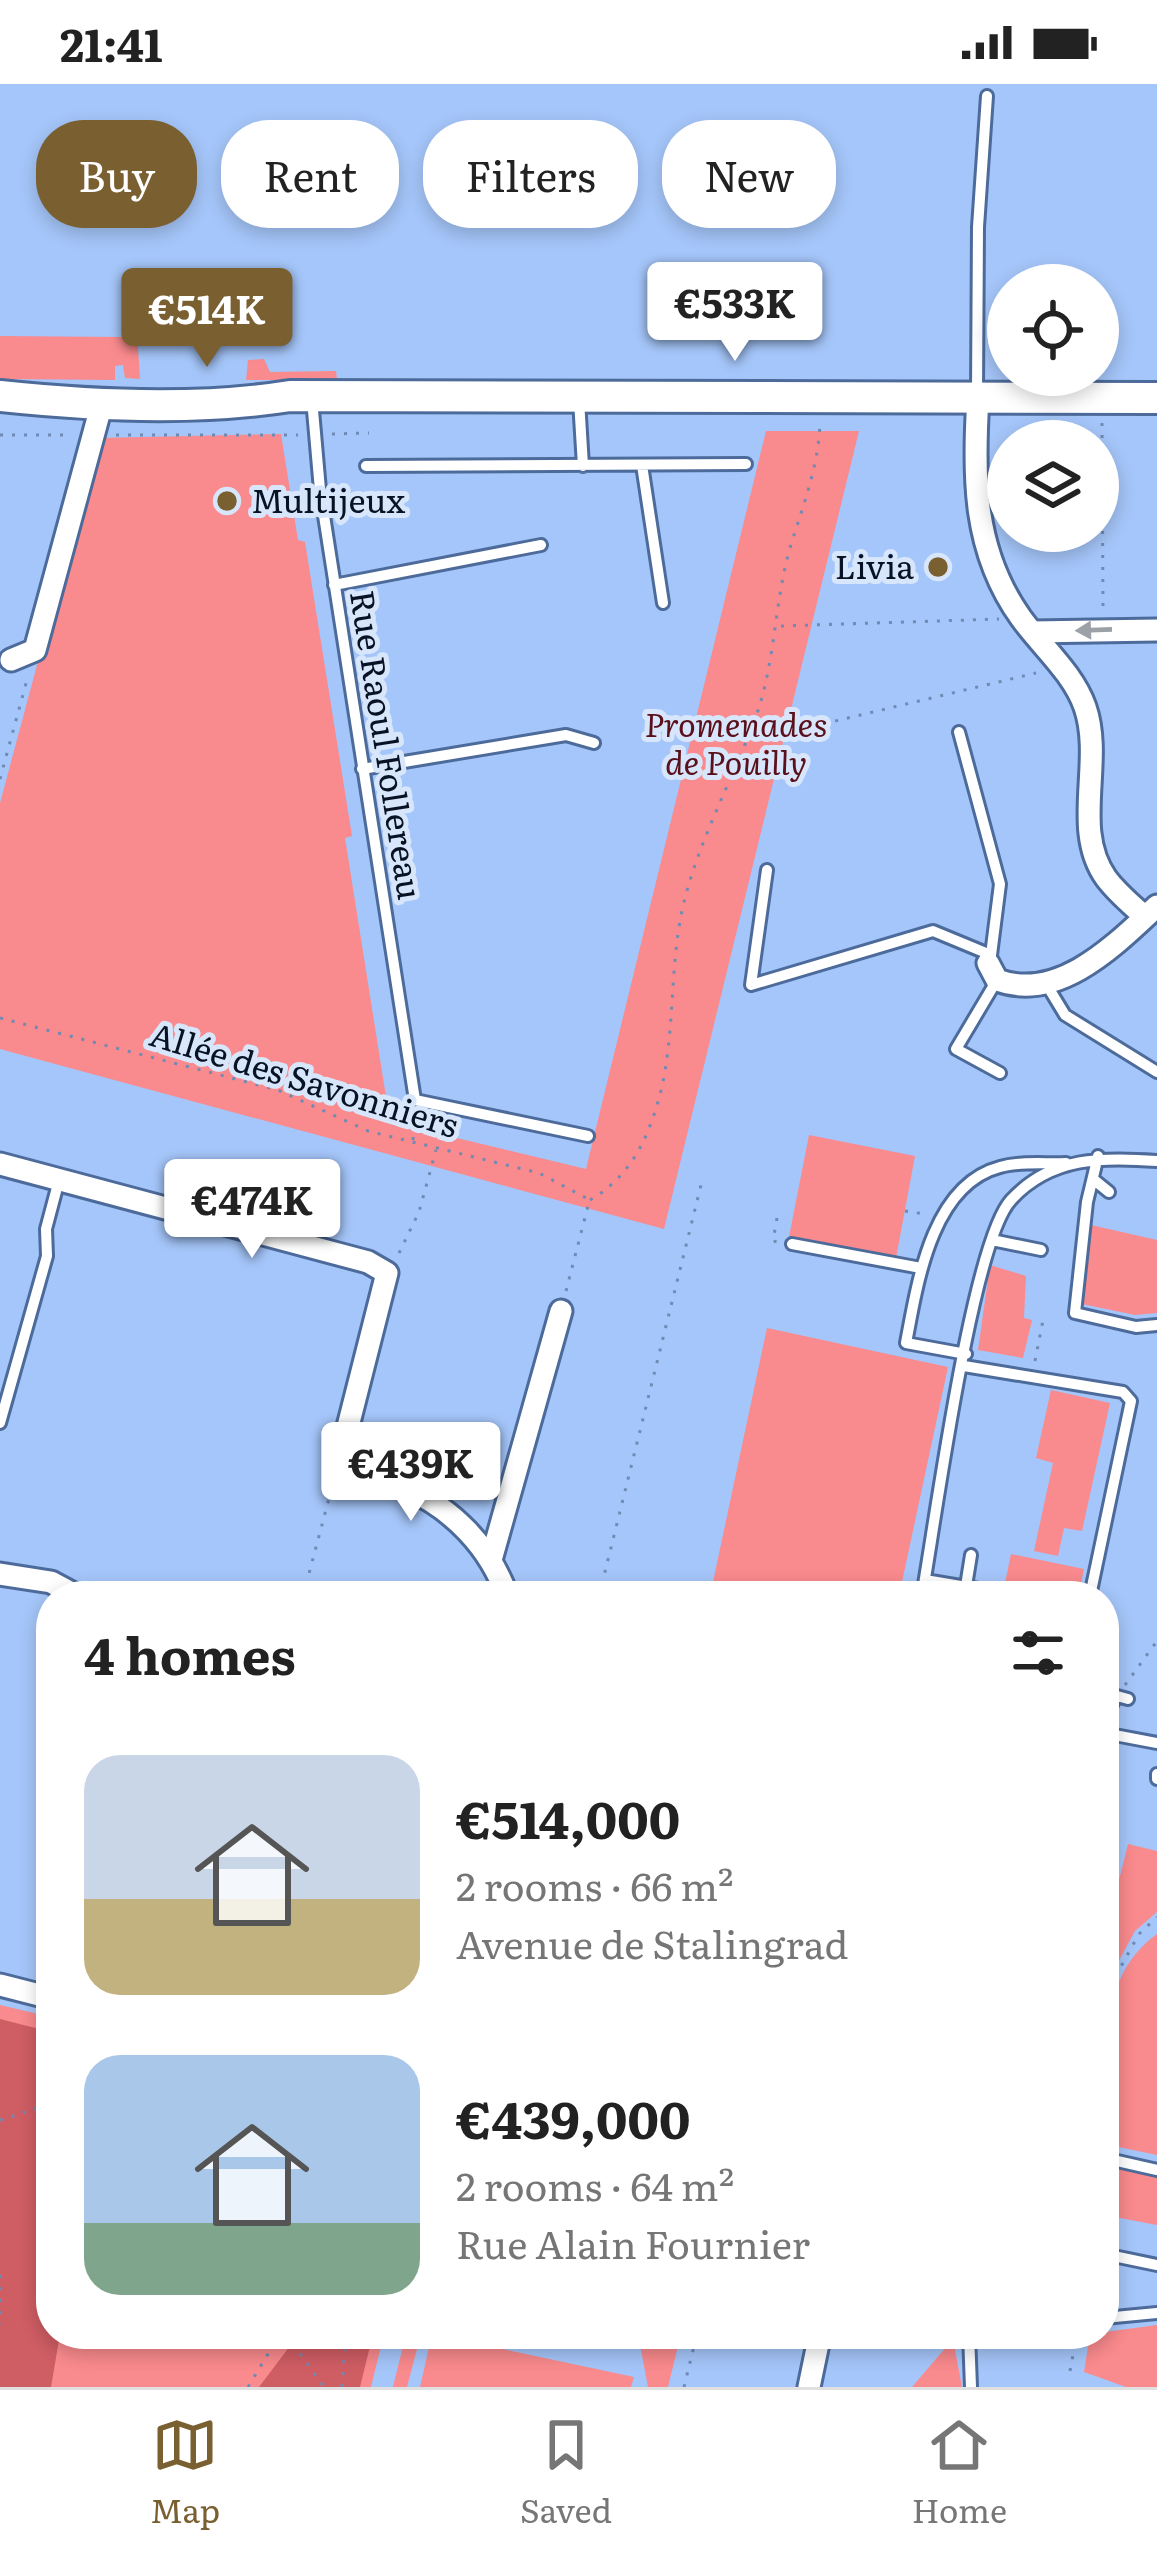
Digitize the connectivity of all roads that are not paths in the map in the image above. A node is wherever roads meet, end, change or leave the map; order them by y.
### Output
1 (987, 96) dead end
2 (0, 396) edge
3 (312, 396) junction
4 (578, 397) junction
5 (978, 398) junction
6 (1157, 398) edge
7 (103, 403) junction
8 (746, 464) dead end
9 (642, 465) junction
10 (366, 466) dead end
11 (583, 466) junction
12 (541, 545) dead end
13 (334, 584) junction
14 (663, 603) dead end
15 (1025, 624) junction
16 (1157, 630) edge
17 (11, 660) dead end
18 (959, 732) dead end
19 (594, 743) dead end
20 (362, 769) junction
21 (766, 870) dead end
22 (1151, 912) edge
23 (992, 966) junction
24 (1045, 982) junction
25 (1000, 1072) dead end
26 (1157, 1072) edge
27 (588, 1136) dead end
28 (1098, 1156) junction
29 (1157, 1161) edge
30 (1069, 1162) junction
31 (0, 1164) edge
32 (1093, 1179) junction
33 (59, 1180) junction
34 (1109, 1192) dead end
35 (992, 1240) junction
36 (792, 1244) dead end
37 (1041, 1250) dead end
38 (921, 1268) junction
39 (561, 1311) road end
40 (1157, 1325) edge
41 (965, 1360) junction
42 (1005, 1373) junction
43 (1001, 1390) dead end
44 (0, 1423) edge
45 (971, 1555) dead end
46 (490, 1560) junction
47 (0, 1574) edge
48 (925, 1580) joint
49 (45, 1581) edge
50 (500, 1581) edge
51 (929, 1581) edge
52 (961, 1581) edge
53 (1093, 1581) edge
54 (1119, 1736) edge
55 (1157, 1743) edge
56 (0, 1985) edge
57 (36, 1994) edge
58 (1119, 2161) edge
59 (1157, 2170) edge
60 (1119, 2257) edge
61 (1157, 2265) edge
62 (1157, 2313) edge
63 (1119, 2317) edge
64 (817, 2349) edge
65 (970, 2349) edge
66 (808, 2387) edge
67 (971, 2387) edge

1 - 5 lane
2 - 7 street
3 - 4 street
3 - 7 street
3 - 13 lane, Rue Raoul Follereau
4 - 5 street
4 - 11 lane
5 - 6 street
5 - 15 street
7 - 17 street
8 - 9 lane
9 - 11 lane
9 - 14 lane
10 - 11 lane
12 - 13 lane
13 - 20 lane, Rue Raoul Follereau
16 -> 15 street
15 - 22 street
18 - 23 lane
19 - 20 lane
20 - 27 lane, Rue Raoul Follereau
21 - 23 lane
22 - 24 street
23 - 24 street
23 - 25 lane
24 - 26 lane
28 - 29 lane
28 - 30 lane
28 - 32 lane
30 - 35 lane
30 - 38 lane
31 - 33 street
32 - 34 lane
32 - 40 lane
33 - 44 lane
33 - 46 street
35 - 37 lane
35 - 41 lane
36 - 38 lane
38 - 41 lane
39 - 46 street
41 - 42 lane
41 - 48 lane
42 - 43 lane
42 - 53 lane
45 - 52 lane
46 - 50 street
47 - 49 street
48 - 51 lane
54 - 55 lane
56 - 57 street
58 - 59 lane
60 - 61 lane
62 - 63 lane
64 - 66 street
65 - 67 lane

